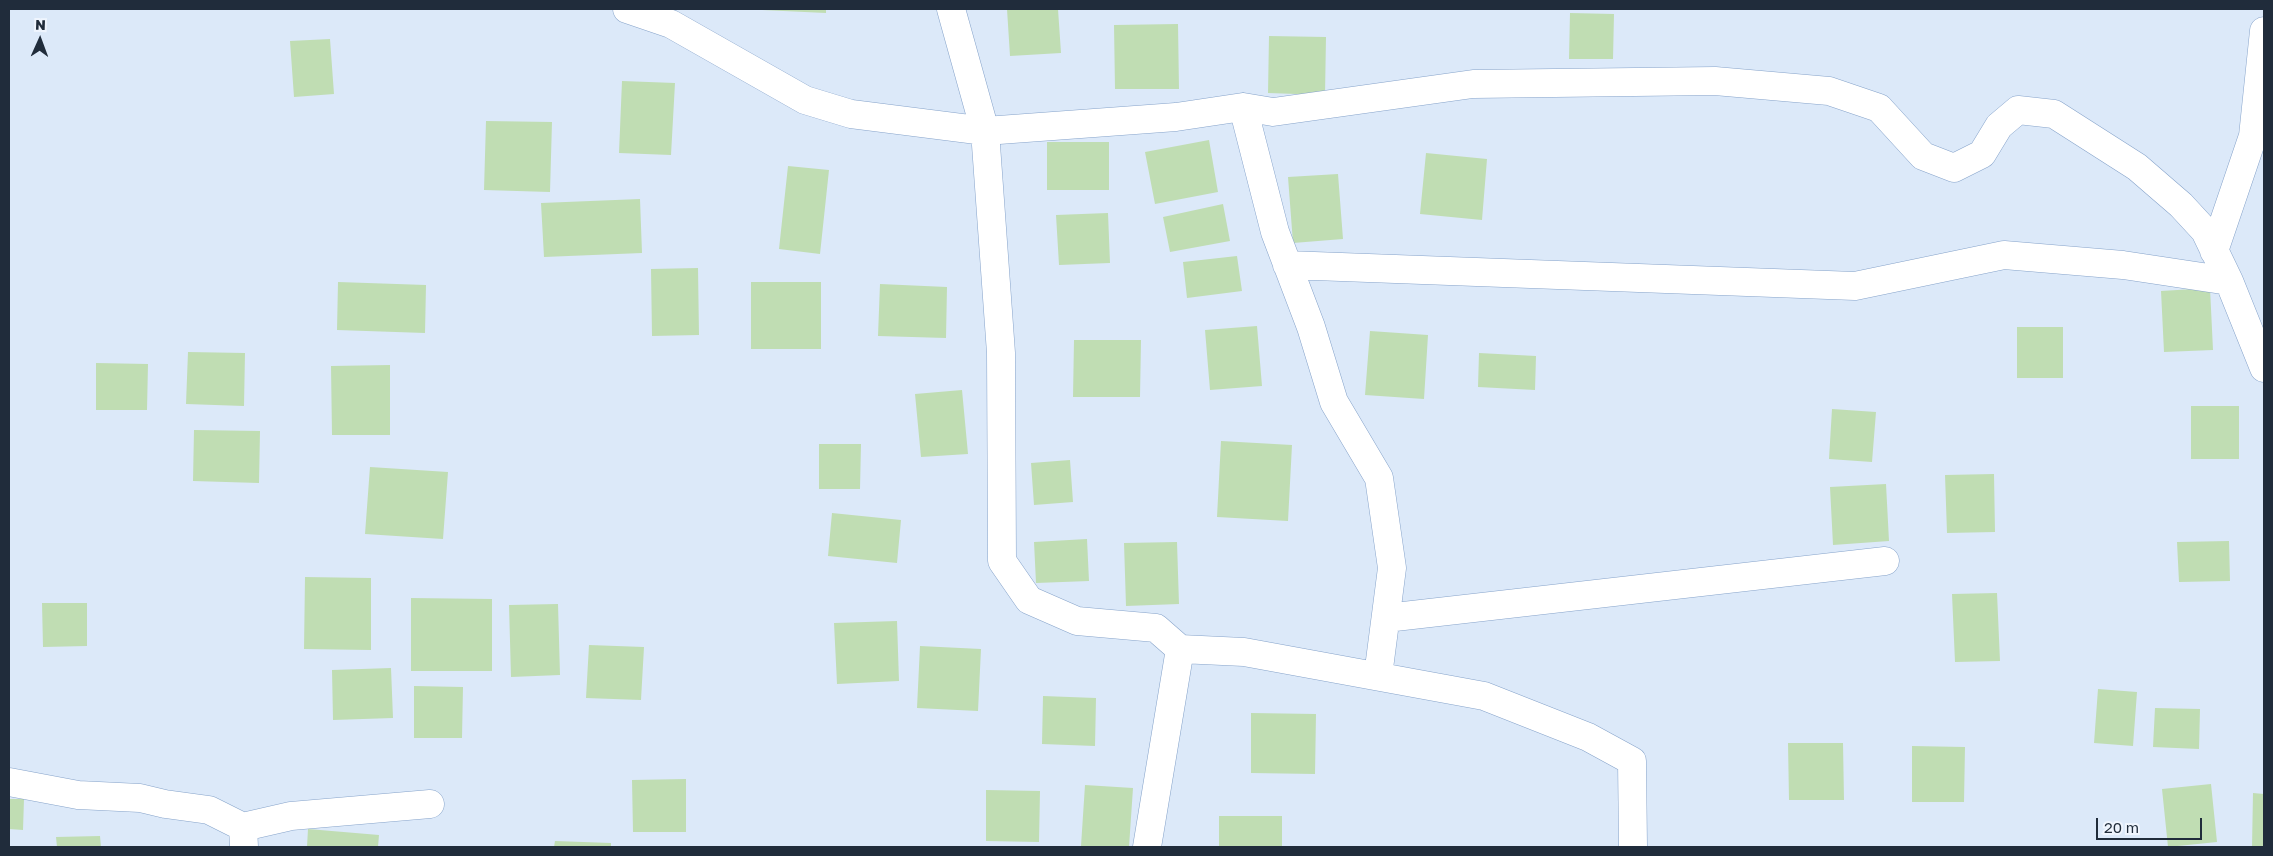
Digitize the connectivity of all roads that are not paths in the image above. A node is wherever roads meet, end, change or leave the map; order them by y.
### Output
1 (627, 9) edge
2 (951, 9) edge
3 (2264, 31) edge
4 (1243, 107) junction
5 (985, 131) junction
6 (2214, 251) junction
7 (1287, 264) junction
8 (2229, 281) junction
9 (2264, 368) edge
10 (1885, 561) dead end
11 (1386, 618) junction
12 (1180, 649) junction
13 (1378, 676) junction
14 (9, 782) edge
15 (430, 804) dead end
16 (243, 837) edge
17 (1147, 847) edge
18 (1633, 847) edge

1 - 5 street
2 - 5 street
3 - 6 street
4 - 5 street
4 - 6 street
4 - 7 street
5 - 12 street
6 - 8 street
7 - 8 street
7 - 11 street
8 - 9 street
10 - 11 street
11 - 13 street
12 - 13 street
12 - 17 street
13 - 18 street
14 - 16 street
15 - 16 street

